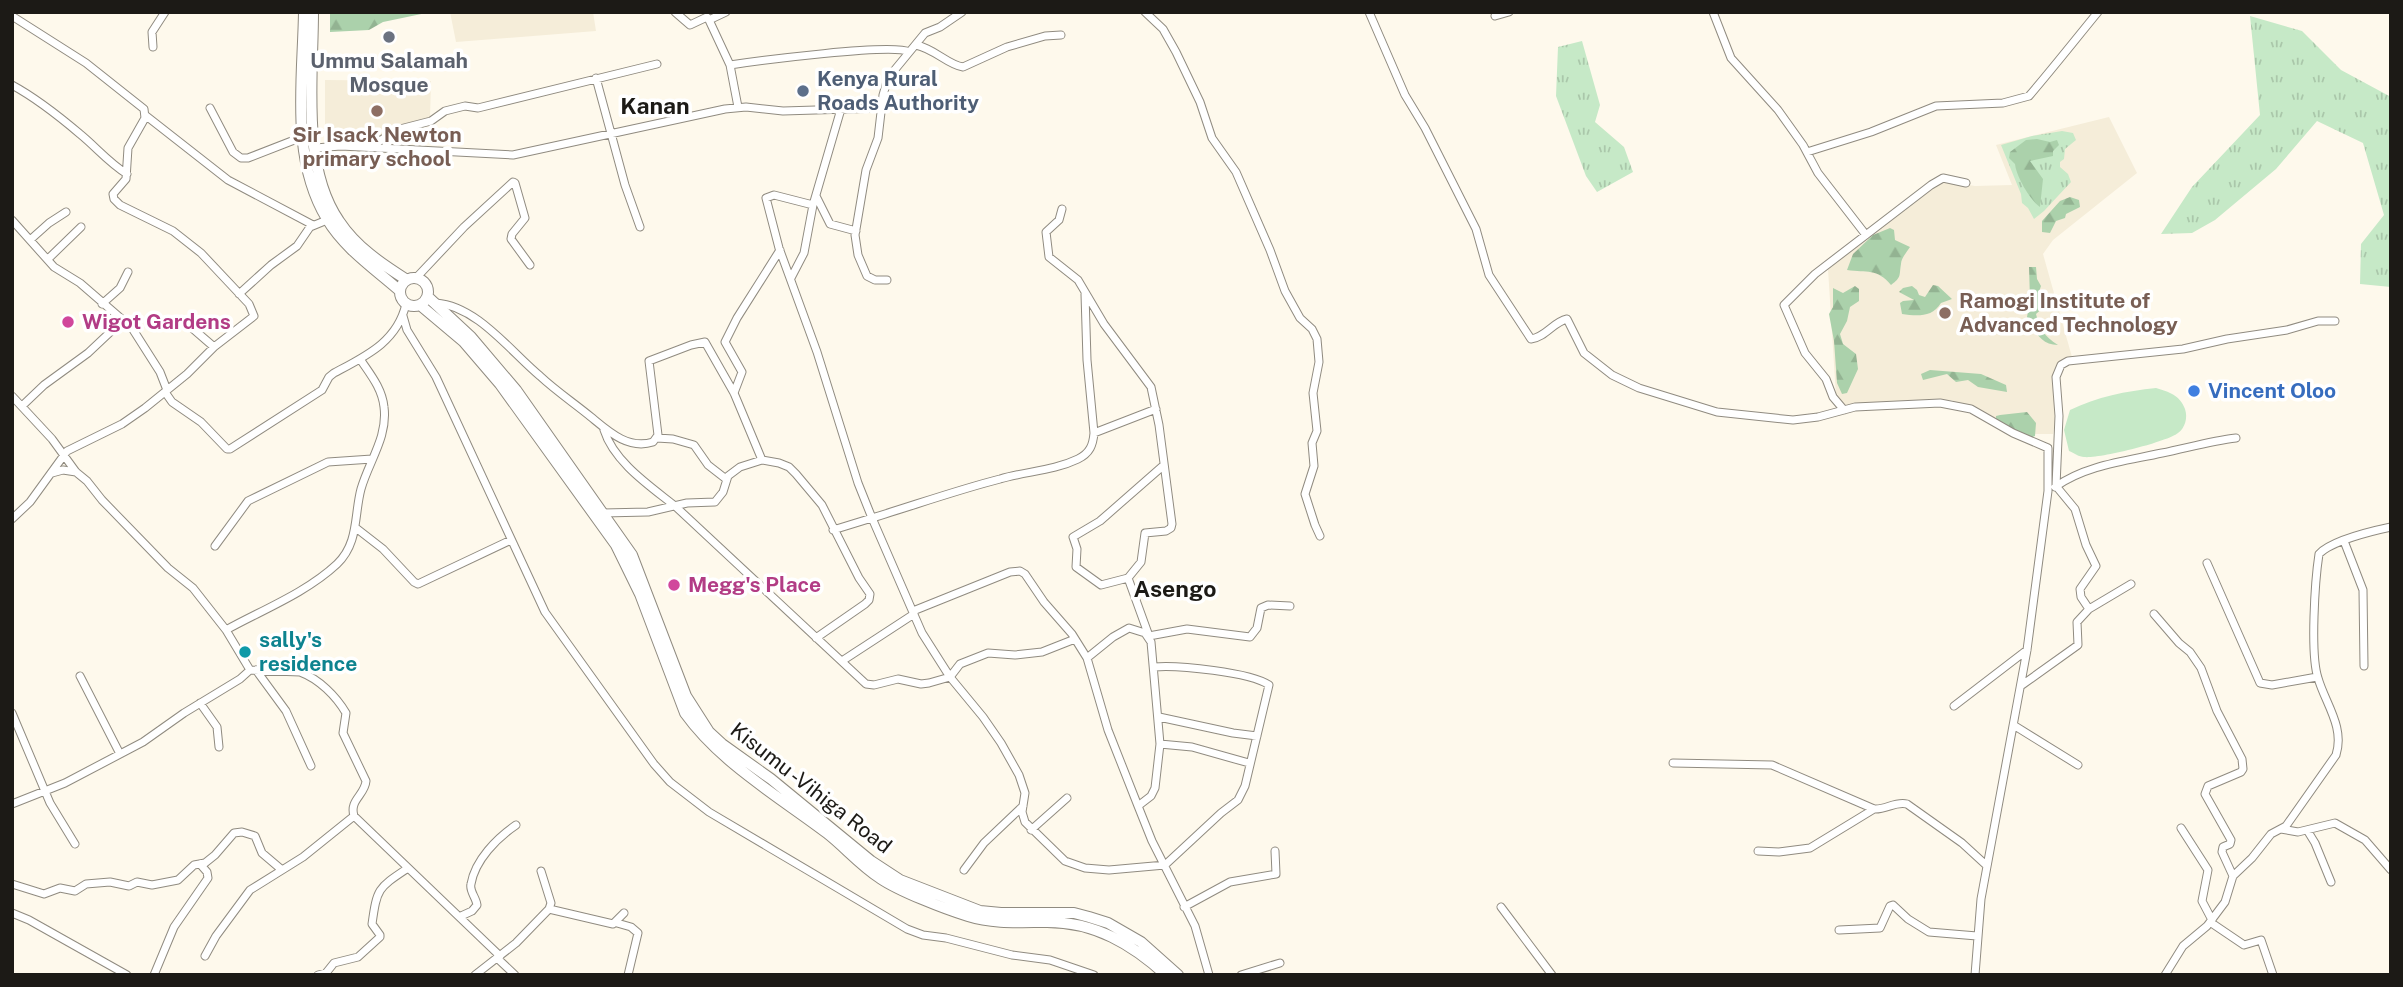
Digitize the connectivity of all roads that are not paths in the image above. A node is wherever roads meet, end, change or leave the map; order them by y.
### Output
1 (165, 12) edge
2 (675, 12) edge
3 (726, 12) edge
4 (962, 12) edge
5 (1145, 12) edge
6 (1369, 12) edge
7 (1509, 12) edge
8 (1713, 12) edge
9 (2098, 12) edge
10 (309, 13) edge
11 (12, 16) edge
12 (1495, 16) dead end
13 (707, 17) edge
14 (1061, 35) dead end
15 (153, 47) dead end
16 (913, 49) junction
17 (657, 64) dead end
18 (730, 65) junction
19 (596, 78) junction
20 (12, 85) edge
21 (738, 107) junction
22 (210, 108) dead end
23 (881, 108) junction
24 (841, 109) junction
25 (145, 115) junction
26 (611, 134) junction
27 (302, 137) junction
28 (369, 147) junction
29 (315, 148) junction
30 (1807, 152) junction
31 (127, 174) junction
32 (1966, 183) dead end
33 (816, 196) junction
34 (813, 205) junction
35 (1062, 209) dead end
36 (66, 212) dead end
37 (12, 220) edge
38 (327, 220) junction
39 (313, 225) junction
40 (81, 227) dead end
41 (640, 228) dead end
42 (856, 231) junction
43 (1866, 235) junction
44 (30, 240) junction
45 (780, 250) junction
46 (47, 259) junction
47 (530, 265) dead end
48 (128, 272) dead end
49 (791, 278) junction
50 (412, 279) junction
51 (887, 280) dead end
52 (400, 291) junction
53 (239, 293) junction
54 (1086, 294) junction
55 (428, 302) junction
56 (103, 304) junction
57 (405, 310) junction
58 (123, 320) junction
59 (184, 321) dead end
60 (2335, 321) dead end
61 (214, 347) junction
62 (360, 359) junction
63 (166, 391) junction
64 (734, 393) junction
65 (12, 396) edge
66 (22, 406) junction
67 (1156, 409) junction
68 (1844, 410) junction
69 (604, 430) junction
70 (1094, 433) junction
71 (657, 438) junction
72 (2236, 438) dead end
73 (64, 454) junction
74 (372, 459) junction
75 (762, 460) junction
76 (1164, 465) junction
77 (52, 472) junction
78 (76, 472) junction
79 (726, 479) junction
80 (2056, 486) junction
81 (2048, 491) junction
82 (676, 506) junction
83 (603, 513) junction
84 (872, 518) junction
85 (12, 519) edge
86 (2391, 527) edge
87 (356, 528) junction
88 (833, 530) junction
89 (1320, 536) dead end
90 (511, 540) junction
91 (2344, 541) junction
92 (215, 547) dead end
93 (2207, 563) dead end
94 (1129, 578) junction
95 (2131, 584) dead end
96 (1290, 606) dead end
97 (2089, 609) junction
98 (914, 612) junction
99 (2154, 614) dead end
100 (226, 630) junction
101 (1149, 636) junction
102 (816, 638) junction
103 (1075, 639) junction
104 (2027, 650) junction
105 (1087, 658) junction
106 (842, 661) junction
107 (2364, 666) dead end
108 (1154, 667) junction
109 (253, 670) junction
110 (80, 676) dead end
111 (950, 677) junction
112 (2317, 677) junction
113 (2022, 685) junction
114 (200, 703) junction
115 (1954, 706) dead end
116 (12, 713) edge
117 (1159, 717) junction
118 (2015, 726) junction
119 (1258, 736) junction
120 (1160, 744) junction
121 (219, 747) dead end
122 (120, 754) junction
123 (1249, 763) junction
124 (1673, 763) dead end
125 (2078, 765) dead end
126 (311, 766) dead end
127 (46, 791) junction
128 (1066, 798) dead end
129 (12, 804) edge
130 (1023, 806) junction
131 (1138, 806) junction
132 (1874, 809) junction
133 (354, 816) junction
134 (516, 825) dead end
135 (2181, 828) dead end
136 (2281, 829) junction
137 (1031, 830) junction
138 (2307, 830) junction
139 (75, 844) dead end
140 (1275, 851) dead end
141 (1759, 851) dead end
142 (200, 864) junction
143 (1165, 865) junction
144 (1986, 865) junction
145 (408, 868) junction
146 (282, 870) junction
147 (964, 870) dead end
148 (2391, 870) edge
149 (541, 871) dead end
150 (2233, 876) junction
151 (2331, 882) dead end
152 (12, 884) edge
153 (1184, 907) junction
154 (1501, 907) dead end
155 (549, 909) junction
156 (12, 913) edge
157 (624, 913) dead end
158 (461, 916) junction
159 (2211, 921) junction
160 (617, 923) junction
161 (1839, 930) dead end
162 (1978, 936) junction
163 (205, 956) dead end
164 (499, 957) junction
165 (1280, 963) dead end
166 (2168, 972) edge
167 (127, 975) edge
168 (154, 975) edge
169 (318, 975) edge
170 (475, 975) edge
171 (515, 975) edge
172 (628, 975) edge
173 (1094, 975) edge
174 (1166, 975) edge
175 (1178, 975) edge
176 (1209, 975) edge
177 (1241, 975) edge
178 (1552, 975) edge
179 (1975, 975) edge
180 (2273, 975) edge

1 - 15 street
2 - 13 street
3 - 13 street
4 - 16 street
5 - 89 street
6 - 68 street
7 - 12 street
8 - 30 street
9 - 30 street
10 - 27 highway
10 - 29 highway
11 - 25 street
13 - 18 street
14 - 16 street
16 - 18 street
16 - 23 street
17 - 19 street
18 - 21 street
19 - 26 street
19 - 28 street
20 - 31 street
21 - 24 street
21 - 26 street
22 - 27 street
23 - 24 street
23 - 42 street
24 - 33 street
25 - 31 street
25 - 39 street
26 - 28 street
26 - 41 street
27 - 38 highway
28 - 29 street
29 - 50 highway
30 - 43 street
31 - 53 street
32 - 43 street
33 - 34 street
33 - 42 street
34 - 45 street
34 - 49 street
35 - 54 street
36 - 44 street
37 - 44 street
38 - 39 street
38 - 52 highway
39 - 53 street
40 - 46 street
42 - 51 street
43 - 68 street
44 - 46 street
45 - 49 street
45 - 64 street
46 - 56 street
47 - 50 street
48 - 56 street
49 - 84 street
50 - 52 highway
50 - 55 highway
52 - 57 highway
53 - 61 street
54 - 67 street
54 - 70 street
55 - 57 highway
55 - 69 street
55 - 83 highway, Kisumu -Vihiga Road
55 - 174 highway, Kisumu -Vihiga Road
56 - 58 street
57 - 62 street
57 - 90 street
58 - 63 street
58 - 66 street
59 - 61 street
60 - 80 street
61 - 63 street
62 - 63 street
62 - 74 street
63 - 73 street
64 - 71 street
64 - 75 street
65 - 66 street
66 - 73 street
67 - 70 street
67 - 76 street
68 - 81 street
69 - 71 street
69 - 82 street
70 - 84 street
71 - 79 street
72 - 80 street
73 - 77 street
73 - 78 street
74 - 87 street
74 - 92 street
75 - 79 street
75 - 88 street
76 - 94 street
76 - 94 street
77 - 78 street
77 - 85 street
78 - 100 street
79 - 82 street
80 - 81 street
80 - 97 street
81 - 104 street
82 - 83 street
82 - 102 street
83 - 175 highway, Kisumu -Vihiga Road
84 - 88 street
84 - 98 street
86 - 91 street
87 - 90 street
87 - 100 street
88 - 102 street
90 - 173 street
91 - 107 street
91 - 112 street
93 - 112 street
94 - 101 street
95 - 97 street
96 - 101 street
97 - 113 street
98 - 103 street
98 - 106 street
98 - 111 street
99 - 150 street
100 - 109 street
101 - 105 street
101 - 108 street
102 - 106 street
103 - 105 street
103 - 111 street
104 - 113 street
104 - 115 street
105 - 131 street
106 - 111 street
108 - 117 street
108 - 119 street
109 - 114 street
109 - 126 street
109 - 133 street
110 - 122 street
111 - 130 street
112 - 136 street
113 - 118 street
114 - 121 street
114 - 122 street
116 - 127 street
117 - 119 street
117 - 120 street
118 - 125 street
118 - 144 street
119 - 123 street
120 - 123 street
120 - 131 street
122 - 127 street
123 - 143 street
124 - 132 street
127 - 129 street
127 - 139 street
128 - 137 street
130 - 137 street
130 - 147 street
131 - 143 street
132 - 141 street
132 - 144 street
133 - 145 street
133 - 146 street
134 - 158 street
135 - 159 street
136 - 138 street
136 - 150 street
137 - 143 street
138 - 148 street
138 - 151 street
140 - 153 street
142 - 146 street
142 - 152 street
142 - 168 street
143 - 153 street
144 - 162 street
145 - 158 street
145 - 169 street
146 - 163 street
149 - 155 street
150 - 159 street
153 - 176 street
154 - 178 street
155 - 160 street
155 - 164 street
156 - 167 street
157 - 160 street
158 - 164 street
159 - 166 street
159 - 180 street
160 - 172 street
161 - 162 street
162 - 179 street
164 - 170 street
164 - 171 street
165 - 177 street

